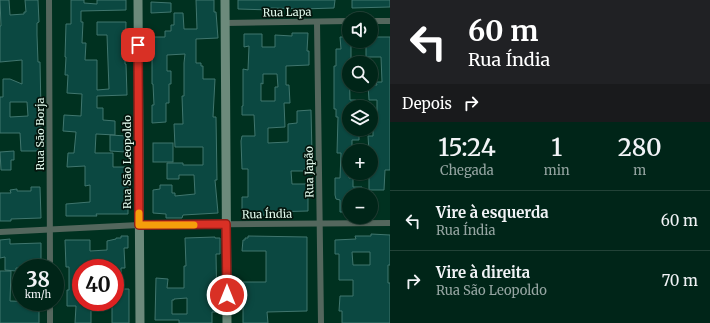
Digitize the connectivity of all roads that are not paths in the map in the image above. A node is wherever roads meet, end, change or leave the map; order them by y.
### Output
1 (49, 0) edge
2 (138, 0) edge
3 (225, 0) edge
4 (342, 21) edge
5 (378, 21) edge
6 (390, 21) edge
7 (318, 22) junction
8 (225, 23) junction
9 (390, 222) edge
10 (320, 223) junction
11 (226, 224) junction
12 (139, 225) junction
13 (50, 230) junction
14 (0, 232) edge
15 (50, 259) edge
16 (50, 311) edge
17 (50, 323) edge
18 (140, 323) edge
19 (227, 323) edge
20 (321, 323) edge

1 - 13 street, Rua São Borja
2 - 12 street, Rua São Leopoldo
3 - 8 street
4 - 7 street, Rua Lapa
5 - 6 street
7 - 8 street, Rua Lapa
7 - 10 street, Rua Japão
8 - 11 street
9 - 10 street, Rua Índia
10 - 11 street, Rua Índia
10 - 20 street, Rua Japão
11 - 12 street, Rua Índia
11 - 19 street
12 - 13 street, Rua Índia
12 - 18 street, Rua São Leopoldo
13 - 14 street, Rua Índia
13 - 15 street, Rua São Borja
16 - 17 street

